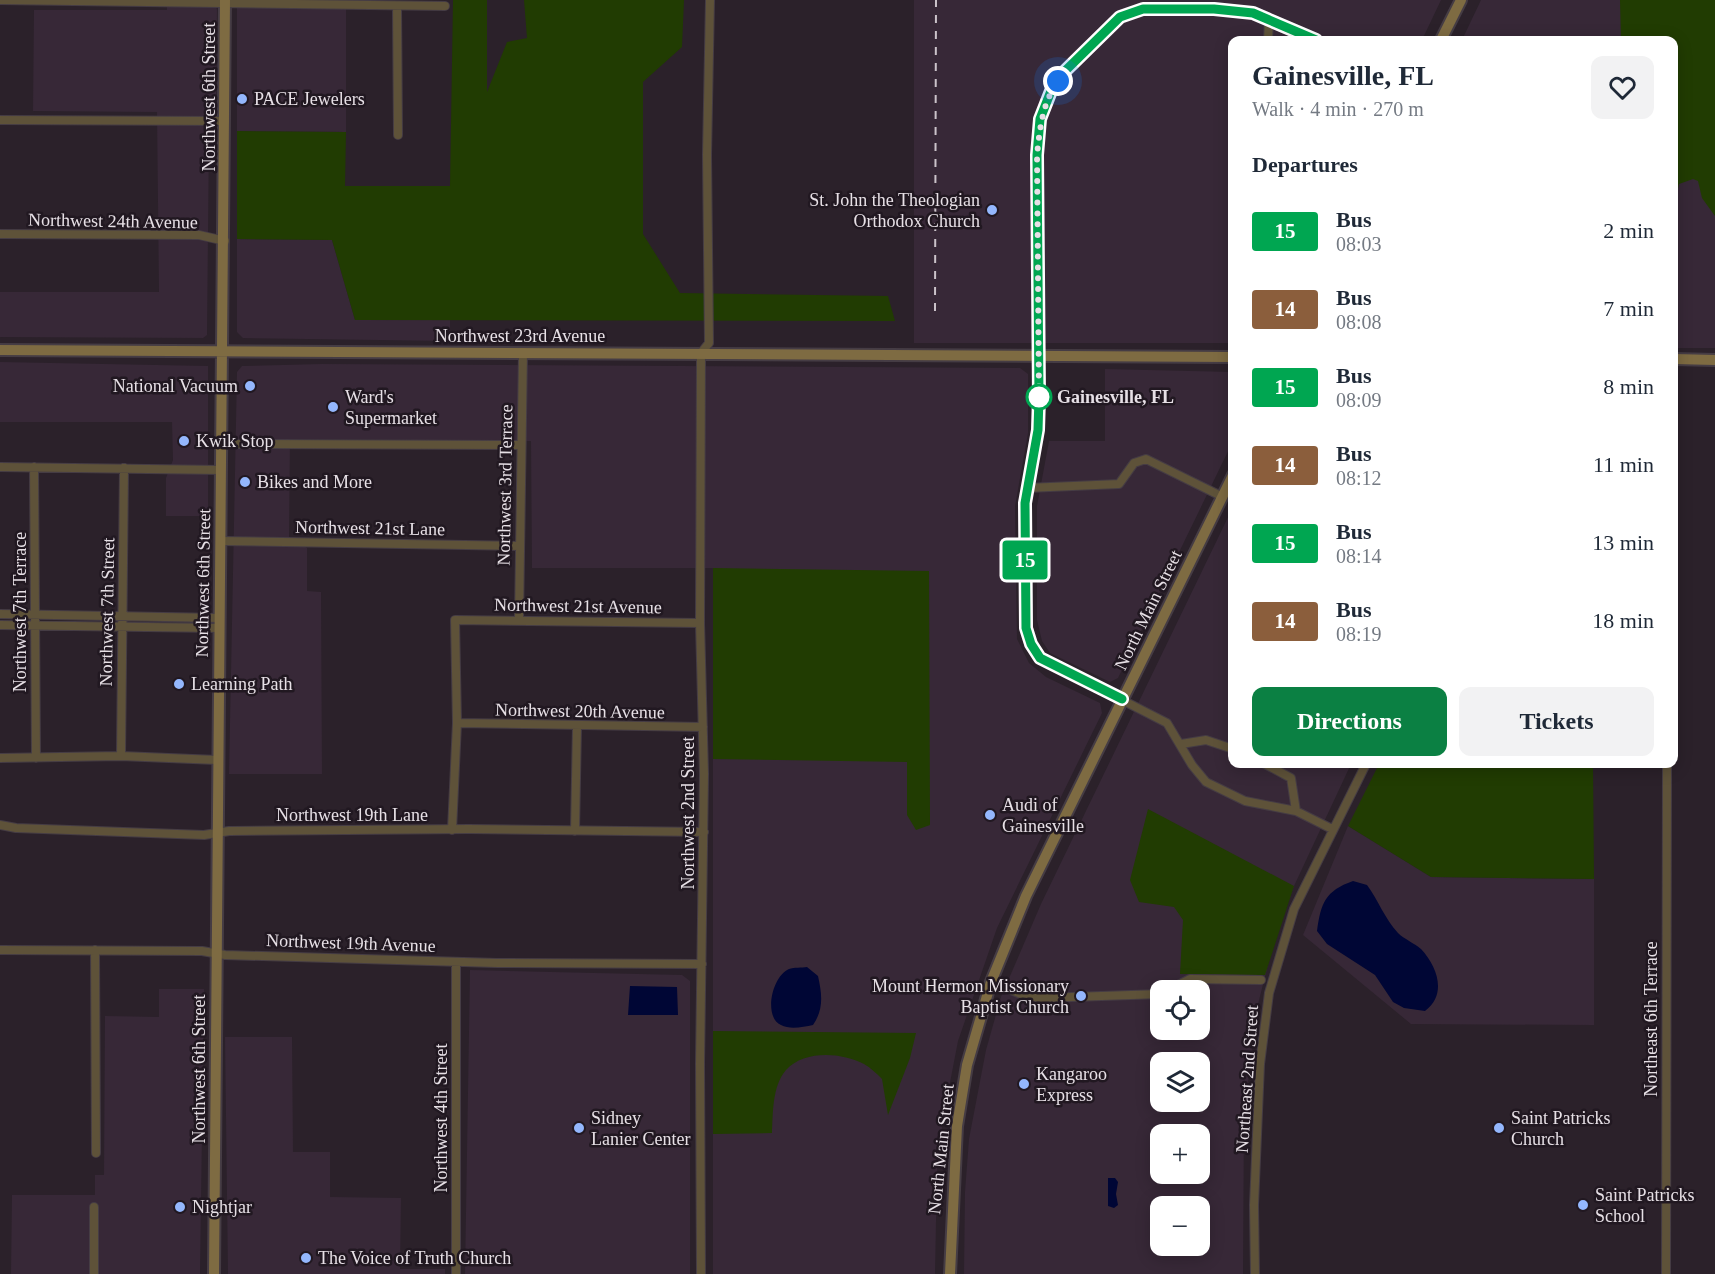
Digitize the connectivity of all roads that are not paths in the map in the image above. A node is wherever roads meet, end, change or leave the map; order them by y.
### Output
1 (0, 0) edge
2 (710, 0) edge
3 (1461, 0) edge
4 (225, 2) edge
5 (397, 6) junction
6 (445, 6) dead end
7 (1269, 20) junction
8 (1268, 36) edge
9 (1307, 36) edge
10 (1443, 36) edge
11 (0, 120) edge
12 (225, 122) junction
13 (398, 135) dead end
14 (0, 234) edge
15 (225, 241) junction
16 (0, 351) edge
17 (223, 352) junction
18 (523, 352) junction
19 (701, 353) junction
20 (1040, 355) junction
21 (1228, 357) edge
22 (1678, 360) edge
23 (1715, 360) edge
24 (222, 444) junction
25 (521, 445) junction
26 (0, 467) edge
27 (34, 467) junction
28 (124, 468) junction
29 (221, 470) junction
30 (1228, 486) edge
31 (1027, 488) junction
32 (1223, 497) junction
33 (220, 541) junction
34 (519, 546) junction
35 (0, 615) edge
36 (34, 615) junction
37 (121, 616) junction
38 (519, 619) junction
39 (219, 623) junction
40 (699, 623) junction
41 (0, 625) edge
42 (34, 626) junction
43 (121, 626) junction
44 (1122, 699) junction
45 (457, 723) junction
46 (577, 726) junction
47 (703, 727) junction
48 (1181, 744) junction
49 (1228, 747) edge
50 (121, 756) junction
51 (0, 758) edge
52 (36, 758) junction
53 (217, 760) junction
54 (1272, 768) edge
55 (1364, 768) edge
56 (1667, 768) edge
57 (1296, 811) junction
58 (0, 825) edge
59 (1332, 829) junction
60 (452, 830) junction
61 (575, 831) junction
62 (704, 832) junction
63 (216, 833) junction
64 (0, 950) edge
65 (95, 950) junction
66 (216, 954) junction
67 (456, 962) junction
68 (702, 964) junction
69 (1210, 980) edge
70 (1261, 980) dead end
71 (991, 982) junction
72 (1150, 994) edge
73 (96, 1153) dead end
74 (94, 1207) dead end
75 (94, 1274) edge
76 (214, 1274) edge
77 (456, 1274) edge
78 (701, 1274) edge
79 (950, 1274) edge
80 (1255, 1274) edge
81 (1666, 1274) edge

1 - 4 street
2 - 19 street, Northwest 2nd Street
3 - 10 main road
4 - 5 street
4 - 12 main road, Northwest 6th Street
5 - 6 street
5 - 13 street
7 - 8 street
7 - 9 street
7 - 20 street
11 - 12 street
12 - 15 main road, Northwest 6th Street
14 - 15 street, Northwest 24th Avenue
15 - 17 main road, Northwest 6th Street
16 - 17 main road, Northwest 23rd Avenue
17 - 18 main road, Northwest 23rd Avenue
17 - 24 main road, Northwest 6th Street
18 - 19 main road, Northwest 23rd Avenue
18 - 25 street, Northwest 3rd Terrace
19 - 20 main road, Northwest 23rd Avenue
19 - 40 street, Northwest 2nd Street
20 - 21 main road, Northwest 23rd Avenue
20 - 31 street
22 - 23 main road
24 - 25 street
24 - 29 main road, Northwest 6th Street
25 - 34 street, Northwest 3rd Terrace
26 - 27 street
27 - 28 street
27 - 36 street, Northwest 7th Terrace
28 - 29 street
28 - 37 street, Northwest 7th Street
29 - 33 main road, Northwest 6th Street
30 - 32 main road, North Main Street
31 - 32 street
31 - 44 street
32 - 44 main road, North Main Street
33 - 34 street, Northwest 21st Lane
33 - 39 main road, Northwest 6th Street
34 - 38 street, Northwest 3rd Terrace
35 - 36 street
36 - 37 street
36 - 42 street, Northwest 7th Terrace
37 - 39 street
37 - 43 street, Northwest 7th Street
38 - 40 street, Northwest 21st Avenue
38 - 45 street, Northwest 21st Avenue
39 - 43 street
39 - 53 main road, Northwest 6th Street
40 - 47 street, Northwest 2nd Street
41 - 42 street
42 - 43 street
42 - 52 street, Northwest 7th Terrace
43 - 50 street, Northwest 7th Street
44 - 48 street
44 - 71 main road, North Main Street
45 - 46 street, Northwest 20th Avenue
45 - 60 street
46 - 47 street, Northwest 20th Avenue
46 - 61 street
47 - 62 street, Northwest 2nd Street
48 - 49 street
48 - 57 street
50 - 52 street
50 - 53 street
51 - 52 street
53 - 63 main road, Northwest 6th Street
54 - 57 street
55 - 59 street, Northeast 2nd Street
56 - 81 street, Northeast 6th Terrace
57 - 59 street
58 - 63 street, Northwest 19th Lane
59 - 80 street, Northeast 2nd Street
60 - 61 street, Northwest 19th Lane
60 - 63 street, Northwest 19th Lane
61 - 62 street, Northwest 19th Lane
62 - 68 street, Northwest 2nd Street
63 - 66 main road, Northwest 6th Street
64 - 65 street, Northwest 19th Avenue
65 - 66 street, Northwest 19th Avenue
65 - 73 street
66 - 67 street, Northwest 19th Avenue
66 - 76 main road, Northwest 6th Street
67 - 68 street, Northwest 19th Avenue
67 - 77 street, Northwest 4th Street
68 - 78 street, Northwest 2nd Street
69 - 70 street
71 - 72 street
71 - 79 main road, North Main Street
74 - 75 street

